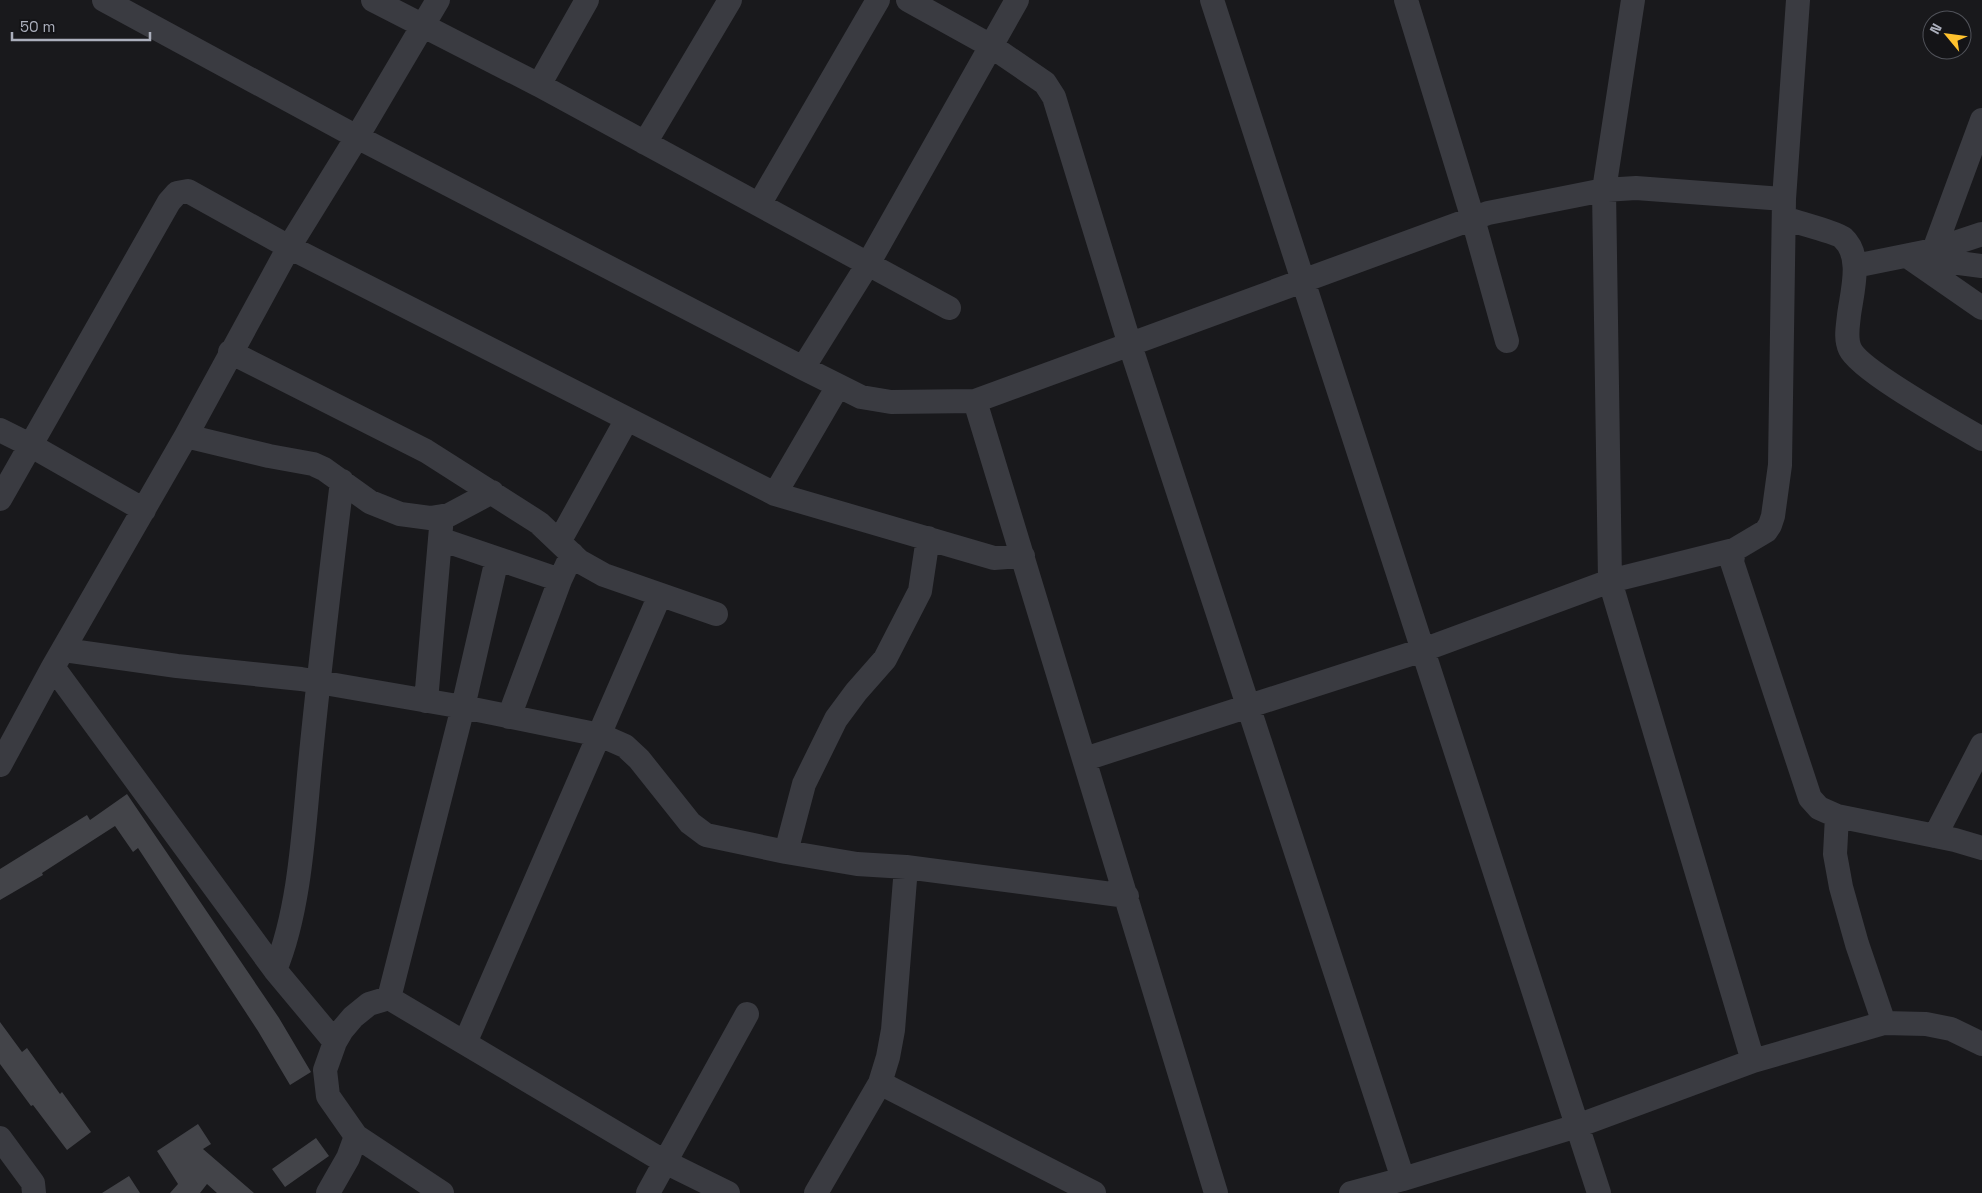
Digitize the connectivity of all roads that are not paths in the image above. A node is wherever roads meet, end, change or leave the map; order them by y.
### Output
1 (104, 0) edge
2 (373, 0) edge
3 (438, 0) edge
4 (587, 0) edge
5 (730, 0) edge
6 (878, 0) edge
7 (908, 0) edge
8 (1016, 0) edge
9 (1212, 0) edge
10 (1406, 0) edge
11 (1634, 0) edge
12 (1798, 0) edge
13 (422, 26) junction
14 (991, 46) junction
15 (539, 85) junction
16 (1982, 120) edge
17 (357, 137) junction
18 (645, 143) junction
19 (1604, 190) junction
20 (760, 203) junction
21 (1785, 209) junction
22 (1473, 219) junction
23 (1982, 234) edge
24 (289, 247) junction
25 (1934, 250) junction
26 (1906, 256) junction
27 (868, 264) junction
28 (1855, 266) junction
29 (1982, 266) edge
30 (1303, 281) junction
31 (949, 308) dead end
32 (1982, 308) edge
33 (1507, 341) dead end
34 (1130, 345) junction
35 (230, 352) junction
36 (803, 368) junction
37 (838, 386) junction
38 (975, 401) junction
39 (627, 419) junction
40 (0, 430) edge
41 (186, 436) junction
42 (1982, 439) edge
43 (30, 445) junction
44 (342, 481) junction
45 (492, 492) junction
46 (775, 494) junction
47 (0, 499) edge
48 (144, 510) junction
49 (441, 527) junction
50 (928, 538) junction
51 (565, 548) junction
52 (1734, 550) junction
53 (1023, 556) junction
54 (497, 559) junction
55 (560, 580) junction
56 (1610, 581) junction
57 (660, 595) junction
58 (716, 614) dead end
59 (1423, 650) junction
60 (58, 658) junction
61 (318, 682) junction
62 (426, 701) junction
63 (1248, 706) junction
64 (463, 707) junction
65 (509, 717) junction
66 (600, 736) junction
67 (1982, 745) edge
68 (1085, 759) junction
69 (0, 764) edge
70 (1837, 816) junction
71 (1935, 836) junction
72 (1982, 848) edge
73 (786, 852) junction
74 (906, 867) junction
75 (1127, 896) junction
76 (275, 970) junction
77 (388, 998) junction
78 (747, 1014) dead end
79 (1884, 1023) junction
80 (335, 1042) junction
81 (465, 1043) junction
82 (1982, 1044) edge
83 (1753, 1061) junction
84 (880, 1083) junction
85 (1577, 1126) junction
86 (356, 1136) junction
87 (0, 1138) edge
88 (665, 1162) junction
89 (1403, 1179) junction
90 (34, 1193) edge
91 (328, 1193) edge
92 (442, 1193) edge
93 (648, 1193) edge
94 (728, 1193) edge
95 (816, 1193) edge
96 (1094, 1193) edge
97 (1216, 1193) edge
98 (1351, 1193) edge
99 (1599, 1193) edge

1 - 17 street
2 - 13 street
3 - 13 street
4 - 15 street
5 - 18 street
6 - 20 street
7 - 14 street
8 - 14 street
9 - 30 street
10 - 22 street
11 - 19 street
12 - 21 street
13 - 15 street
13 - 17 street
14 - 27 street
14 - 34 street
15 - 18 street
16 - 25 street
17 - 24 street
17 - 36 street
18 - 20 street
19 - 21 street
19 - 22 street
19 - 56 street
20 - 27 street
21 - 28 street
21 - 52 street
22 - 30 street
22 - 33 street
23 - 25 street
24 - 35 street
24 - 39 street
24 - 43 street
25 - 26 street
26 - 28 street
26 - 29 street
26 - 32 street
27 - 31 street
27 - 36 street
28 - 42 street
30 - 34 street
30 - 59 street
34 - 38 street
34 - 63 street
35 - 41 street
35 - 45 street
36 - 37 street
37 - 38 street
37 - 46 street
38 - 53 street
39 - 46 street
39 - 51 street
40 - 43 street
41 - 44 street
41 - 48 street
43 - 47 street
43 - 48 street
44 - 49 street
44 - 61 street
45 - 49 street
45 - 51 street
46 - 50 street
48 - 60 street
49 - 54 street
49 - 62 street
50 - 53 street
50 - 73 street
51 - 55 street
51 - 57 street
52 - 56 street
52 - 70 street
53 - 68 street
54 - 55 street
54 - 64 street
55 - 65 street
56 - 59 street
56 - 83 street
57 - 58 street
57 - 66 street
59 - 63 street
59 - 85 street
60 - 61 street
60 - 69 street
60 - 76 street
61 - 62 street
61 - 76 street
62 - 64 street
63 - 68 street
63 - 89 street
64 - 65 street
64 - 77 street
65 - 66 street
66 - 73 street
66 - 81 street
67 - 71 street
68 - 75 street
70 - 71 street
70 - 79 street
71 - 72 street
73 - 74 street
74 - 75 street
74 - 84 street
75 - 97 street
76 - 80 street
77 - 80 street
77 - 81 street
78 - 88 street
79 - 82 street
79 - 83 street
80 - 86 street
81 - 88 street
83 - 85 street
84 - 95 street
84 - 96 street
85 - 89 street
85 - 99 street
86 - 91 street
86 - 92 street
87 - 90 street
88 - 93 street
88 - 94 street
89 - 98 street

